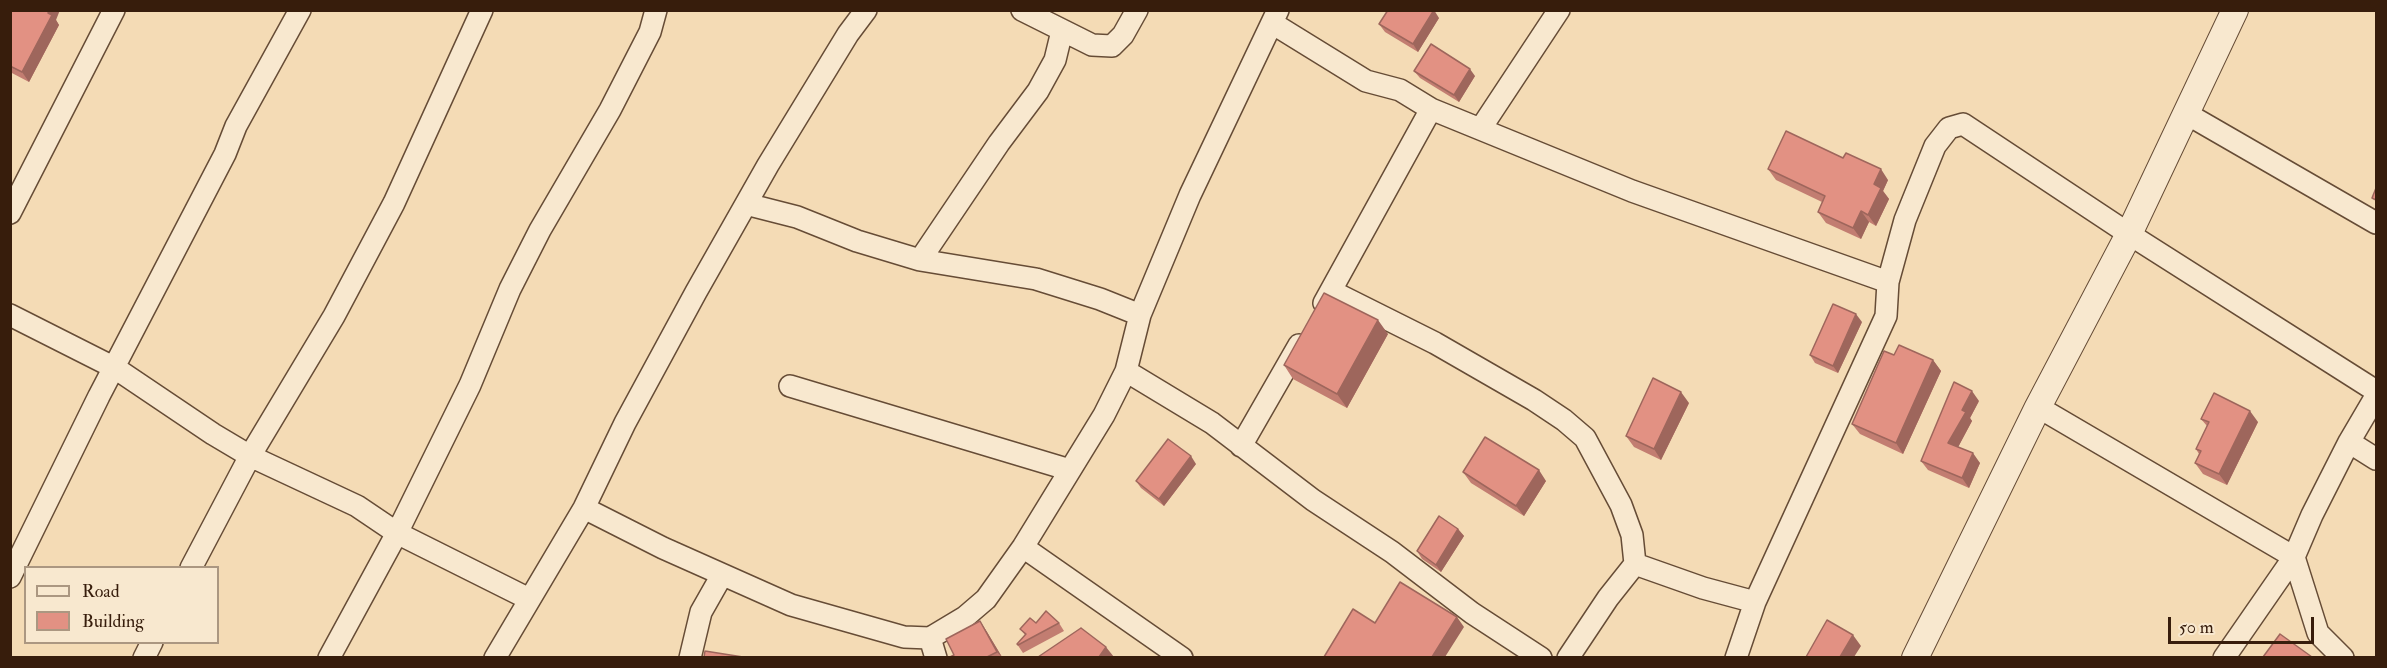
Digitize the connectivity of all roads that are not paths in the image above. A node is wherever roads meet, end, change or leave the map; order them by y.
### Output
1 (114, 10) edge
2 (300, 10) edge
3 (483, 10) edge
4 (656, 10) edge
5 (866, 10) edge
6 (1022, 10) edge
7 (1137, 10) edge
8 (1559, 10) edge
9 (2235, 10) edge
10 (1275, 17) edge
11 (1062, 31) junction
12 (1431, 109) junction
13 (2187, 114) junction
14 (1481, 128) junction
15 (746, 204) junction
16 (10, 213) edge
17 (2376, 223) edge
18 (2129, 234) junction
19 (920, 260) junction
20 (1888, 282) junction
21 (1331, 291) junction
22 (10, 315) edge
23 (1140, 315) junction
24 (115, 368) junction
25 (1126, 371) junction
26 (790, 386) dead end
27 (2376, 391) edge
28 (2376, 396) edge
29 (2038, 407) junction
30 (2349, 442) junction
31 (1241, 446) junction
32 (250, 456) junction
33 (2376, 459) edge
34 (1070, 470) junction
35 (584, 508) junction
36 (397, 533) junction
37 (1023, 548) junction
38 (2294, 557) junction
39 (1635, 564) junction
40 (192, 566) edge
41 (722, 575) junction
42 (10, 577) edge
43 (529, 599) junction
44 (1755, 602) junction
45 (933, 648) edge
46 (328, 657) edge
47 (495, 657) edge
48 (690, 657) edge
49 (1182, 657) edge
50 (1541, 657) edge
51 (1568, 657) edge
52 (1736, 657) edge
53 (1915, 657) edge
54 (2224, 657) edge
55 (2343, 657) edge

1 - 16 street
2 - 24 street
3 - 32 street
4 - 36 street
5 - 15 street
6 - 11 street
7 - 11 street
8 - 14 street
9 - 13 street
10 - 12 street
10 - 23 street
11 - 19 street
12 - 14 street
12 - 21 street
13 - 17 street
13 - 18 street
14 - 20 street
15 - 19 street
15 - 35 street
18 - 20 street
18 - 27 street
18 - 29 street
19 - 23 street
20 - 44 street
21 - 31 street
21 - 39 street
22 - 24 street
23 - 25 street
24 - 32 street
24 - 42 street
25 - 31 street
25 - 34 street
26 - 34 street
28 - 30 street
29 - 38 street
29 - 53 street
30 - 33 street
30 - 38 street
31 - 50 street
32 - 36 street
32 - 40 street
34 - 37 street
35 - 41 street
35 - 43 street
36 - 43 street
36 - 46 street
37 - 45 street
37 - 49 street
38 - 54 street
38 - 55 street
39 - 44 street
39 - 51 street
41 - 45 street
41 - 48 street
43 - 47 street
44 - 52 street

